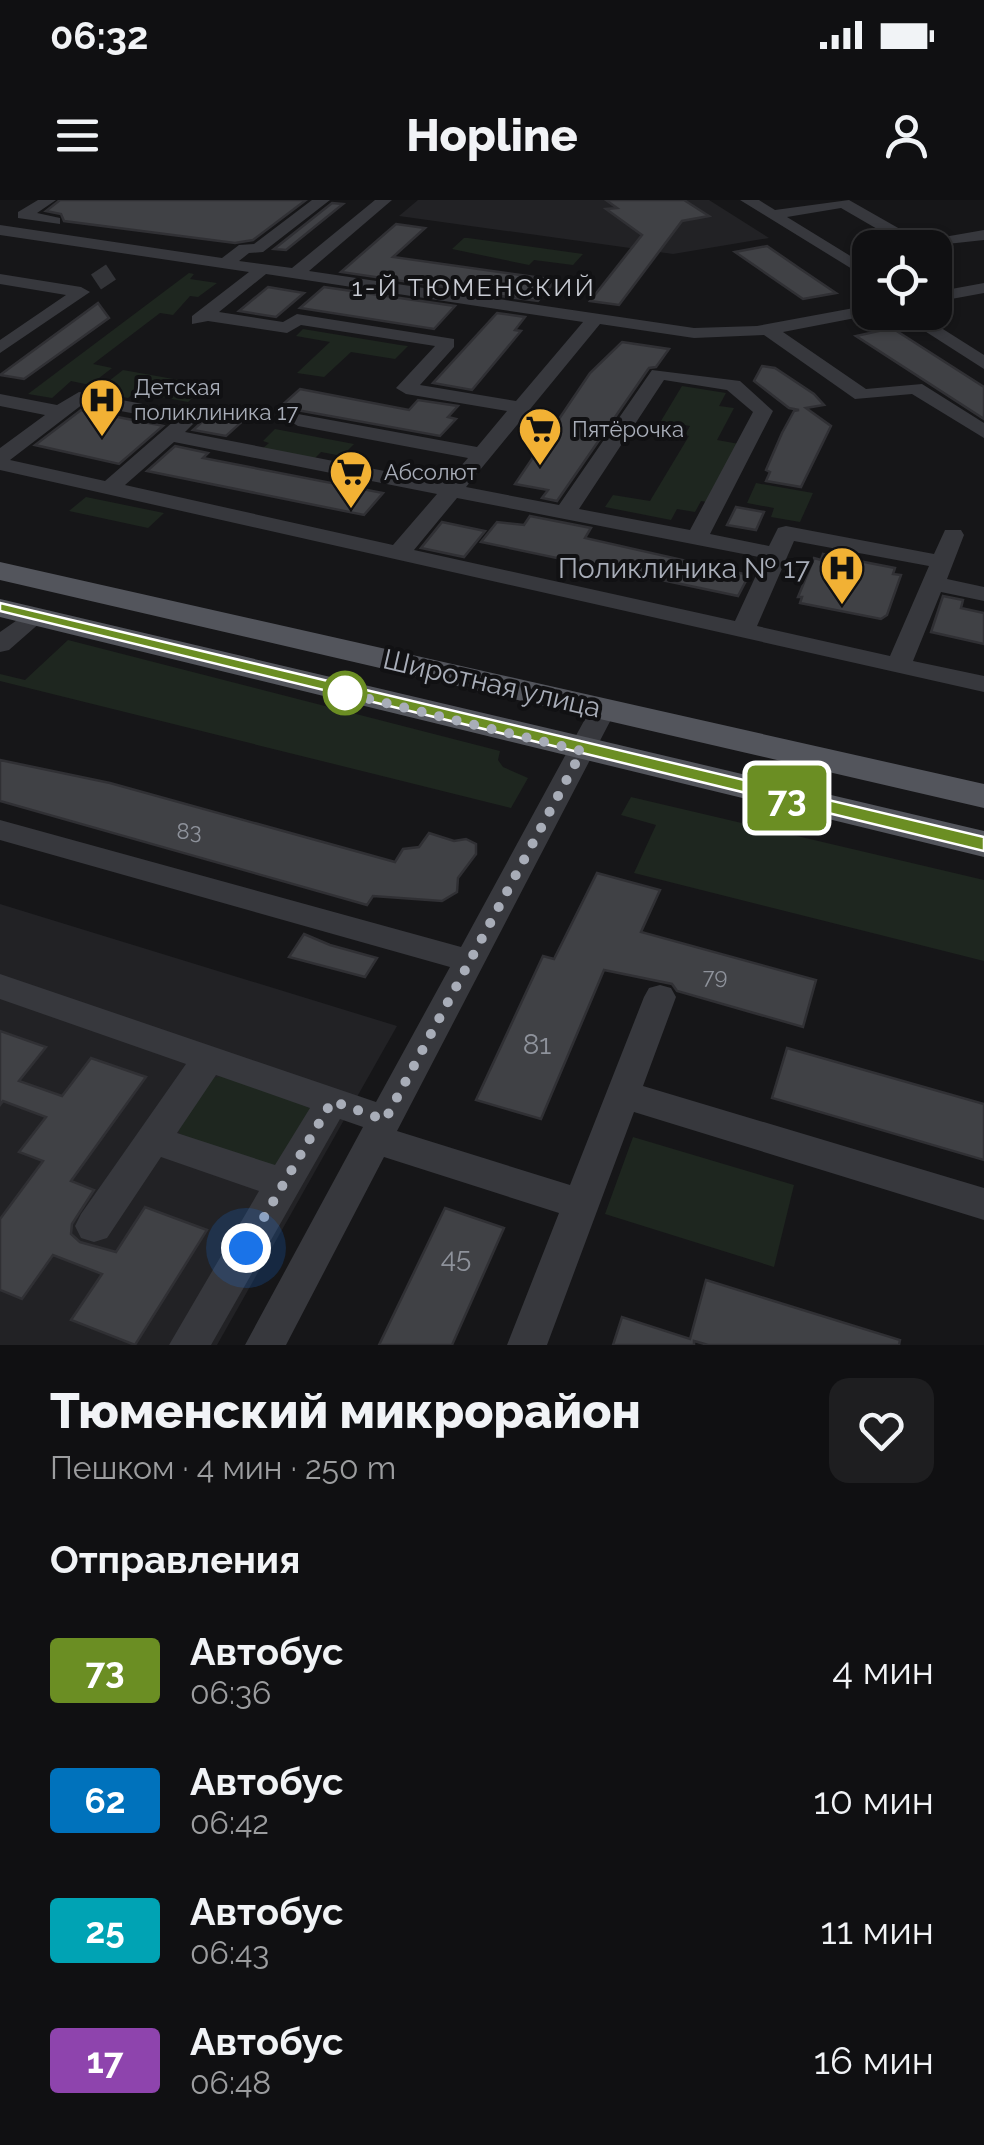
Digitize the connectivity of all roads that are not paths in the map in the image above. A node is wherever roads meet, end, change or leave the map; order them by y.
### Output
1 (49, 200) edge
2 (322, 200) edge
3 (384, 200) edge
4 (748, 200) edge
5 (841, 202) edge
6 (772, 215) junction
7 (58, 221) junction
8 (0, 230) edge
9 (134, 234) junction
10 (34, 235) junction
11 (984, 236) edge
12 (113, 247) junction
13 (246, 248) junction
14 (143, 252) junction
15 (122, 264) tunnel mouth
16 (226, 264) junction
17 (852, 264) edge
18 (263, 269) junction
19 (296, 273) junction
20 (0, 279) edge
21 (984, 288) edge
22 (952, 294) edge
23 (852, 312) edge
24 (594, 320) junction
25 (768, 329) junction
26 (931, 330) edge
27 (0, 348) edge
28 (984, 364) edge
29 (0, 400) edge
30 (521, 408) junction
31 (61, 412) junction
32 (298, 420) dead end
33 (984, 432) edge
34 (170, 436) junction
35 (482, 454) junction
36 (0, 461) edge
37 (108, 489) junction
38 (451, 492) junction
39 (564, 514) junction
40 (952, 536) dead end
41 (696, 540) junction
42 (398, 554) junction
43 (777, 554) junction
44 (0, 571) edge
45 (938, 573) junction
46 (984, 594) edge
47 (0, 608) edge
48 (33, 616) junction
49 (744, 630) junction
50 (0, 644) edge
51 (899, 665) junction
52 (984, 684) edge
53 (604, 708) junction
54 (582, 751) junction
55 (984, 796) edge
56 (0, 830) edge
57 (984, 844) edge
58 (469, 961) junction
59 (0, 986) edge
60 (660, 996) dead end
61 (209, 1058) junction
62 (622, 1094) junction
63 (332, 1101) junction
64 (380, 1129) junction
65 (153, 1140) junction
66 (284, 1184) junction
67 (581, 1204) junction
68 (984, 1204) edge
69 (94, 1226) dead end
70 (189, 1345) edge
71 (264, 1345) edge
72 (526, 1345) edge

1 - 7 street
2 - 13 street
3 - 19 street
4 - 6 street
5 - 6 street
5 - 11 street
6 - 17 street
7 - 9 street
7 - 10 street
8 - 10 street
9 - 12 street
9 - 13 street
10 - 12 street
12 - 14 street
13 - 16 street
14 - 15 street
14 - 16 street
16 - 18 street
18 - 19 street
18 - 30 street
19 - 24 street
20 - 27 street
21 - 22 street
23 - 25 street
24 - 25 street
24 - 30 street
25 - 33 street
26 - 28 street
29 - 31 street
30 - 35 street
31 - 34 street
31 - 36 street
32 - 35 street
34 - 37 street
34 - 38 street
35 - 38 street
36 - 37 street
37 - 42 street
38 - 39 street
38 - 42 street
39 - 41 street
39 - 41 street
40 - 45 street
41 - 43 street
42 - 49 street
43 - 45 street
43 - 49 street
44 - 53 main road, Широтная улица
45 - 46 street
45 - 51 street
47 - 48 main road, Широтная улица
48 - 50 street
48 - 54 main road, Широтная улица
49 - 51 street
51 - 52 street
53 - 54 street
53 - 55 main road, Широтная улица
54 - 57 main road, Широтная улица
54 - 58 street
56 - 58 street
58 - 64 street
59 - 61 street
60 - 62 street
61 - 63 street
61 - 65 street
62 - 67 street
62 - 68 street
63 - 64 street
63 - 66 street
64 - 67 street
64 - 71 street
65 - 66 street
65 - 69 street
66 - 70 street
67 - 72 street

